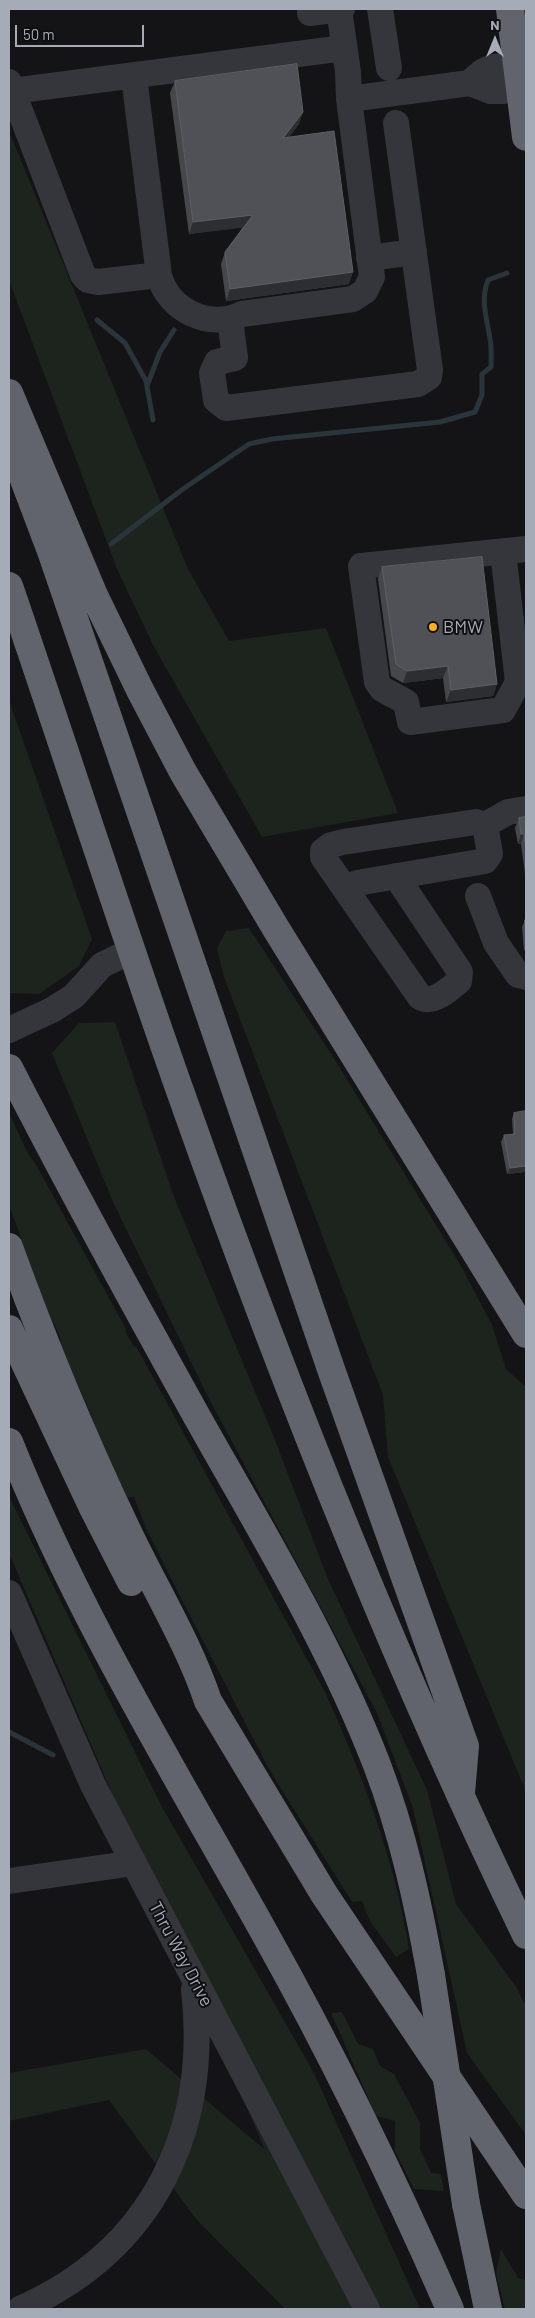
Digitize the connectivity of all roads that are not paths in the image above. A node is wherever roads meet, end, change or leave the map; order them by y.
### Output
1 (310, 9) edge
2 (340, 9) edge
3 (380, 9) edge
4 (510, 9) edge
5 (344, 48) junction
6 (389, 68) dead end
7 (134, 77) junction
8 (523, 80) edge
9 (10, 87) edge
10 (350, 99) junction
11 (396, 123) dead end
12 (526, 137) edge
13 (414, 252) junction
14 (369, 258) junction
15 (159, 275) junction
16 (230, 319) junction
17 (9, 393) edge
18 (9, 440) edge
19 (515, 550) edge
20 (9, 586) edge
21 (522, 682) edge
22 (526, 809) edge
23 (485, 825) junction
24 (396, 876) junction
25 (346, 890) junction
26 (478, 896) dead end
27 (132, 951) junction
28 (526, 977) edge
29 (9, 1030) edge
30 (9, 1068) edge
31 (9, 1247) edge
32 (9, 1329) edge
33 (526, 1334) edge
34 (9, 1442) edge
35 (9, 1593) edge
36 (208, 1701) junction
37 (461, 1793) junction
38 (134, 1863) junction
39 (9, 1881) edge
40 (526, 1935) edge
41 (192, 1976) junction
42 (526, 2195) edge
43 (20, 2309) edge
44 (367, 2309) edge
45 (450, 2309) edge
46 (488, 2309) edge

1 - 2 street
2 - 5 street
3 - 6 street
4 - 8 highway
5 - 7 street
5 - 10 street
7 - 9 street
7 - 15 street
8 - 10 street
8 - 12 highway
9 - 15 street
10 - 14 street
11 - 13 street
13 - 14 street
13 - 16 street
14 - 16 street
15 - 16 street
17 - 33 highway
18 - 37 highway
19 - 21 street
19 - 21 street
20 - 27 highway
22 - 23 street
23 - 24 street
23 - 25 street
24 - 25 street
24 - 25 street
26 - 28 street
27 - 29 street
27 - 37 highway
30 - 46 highway, bridge
31 - 36 highway
32 - 36 highway
34 - 45 highway
35 - 38 street, Thru Way Drive
36 - 42 highway
37 - 40 highway
38 - 39 street
38 - 41 street, Thru Way Drive
41 - 43 street
41 - 44 street, Thru Way Drive

